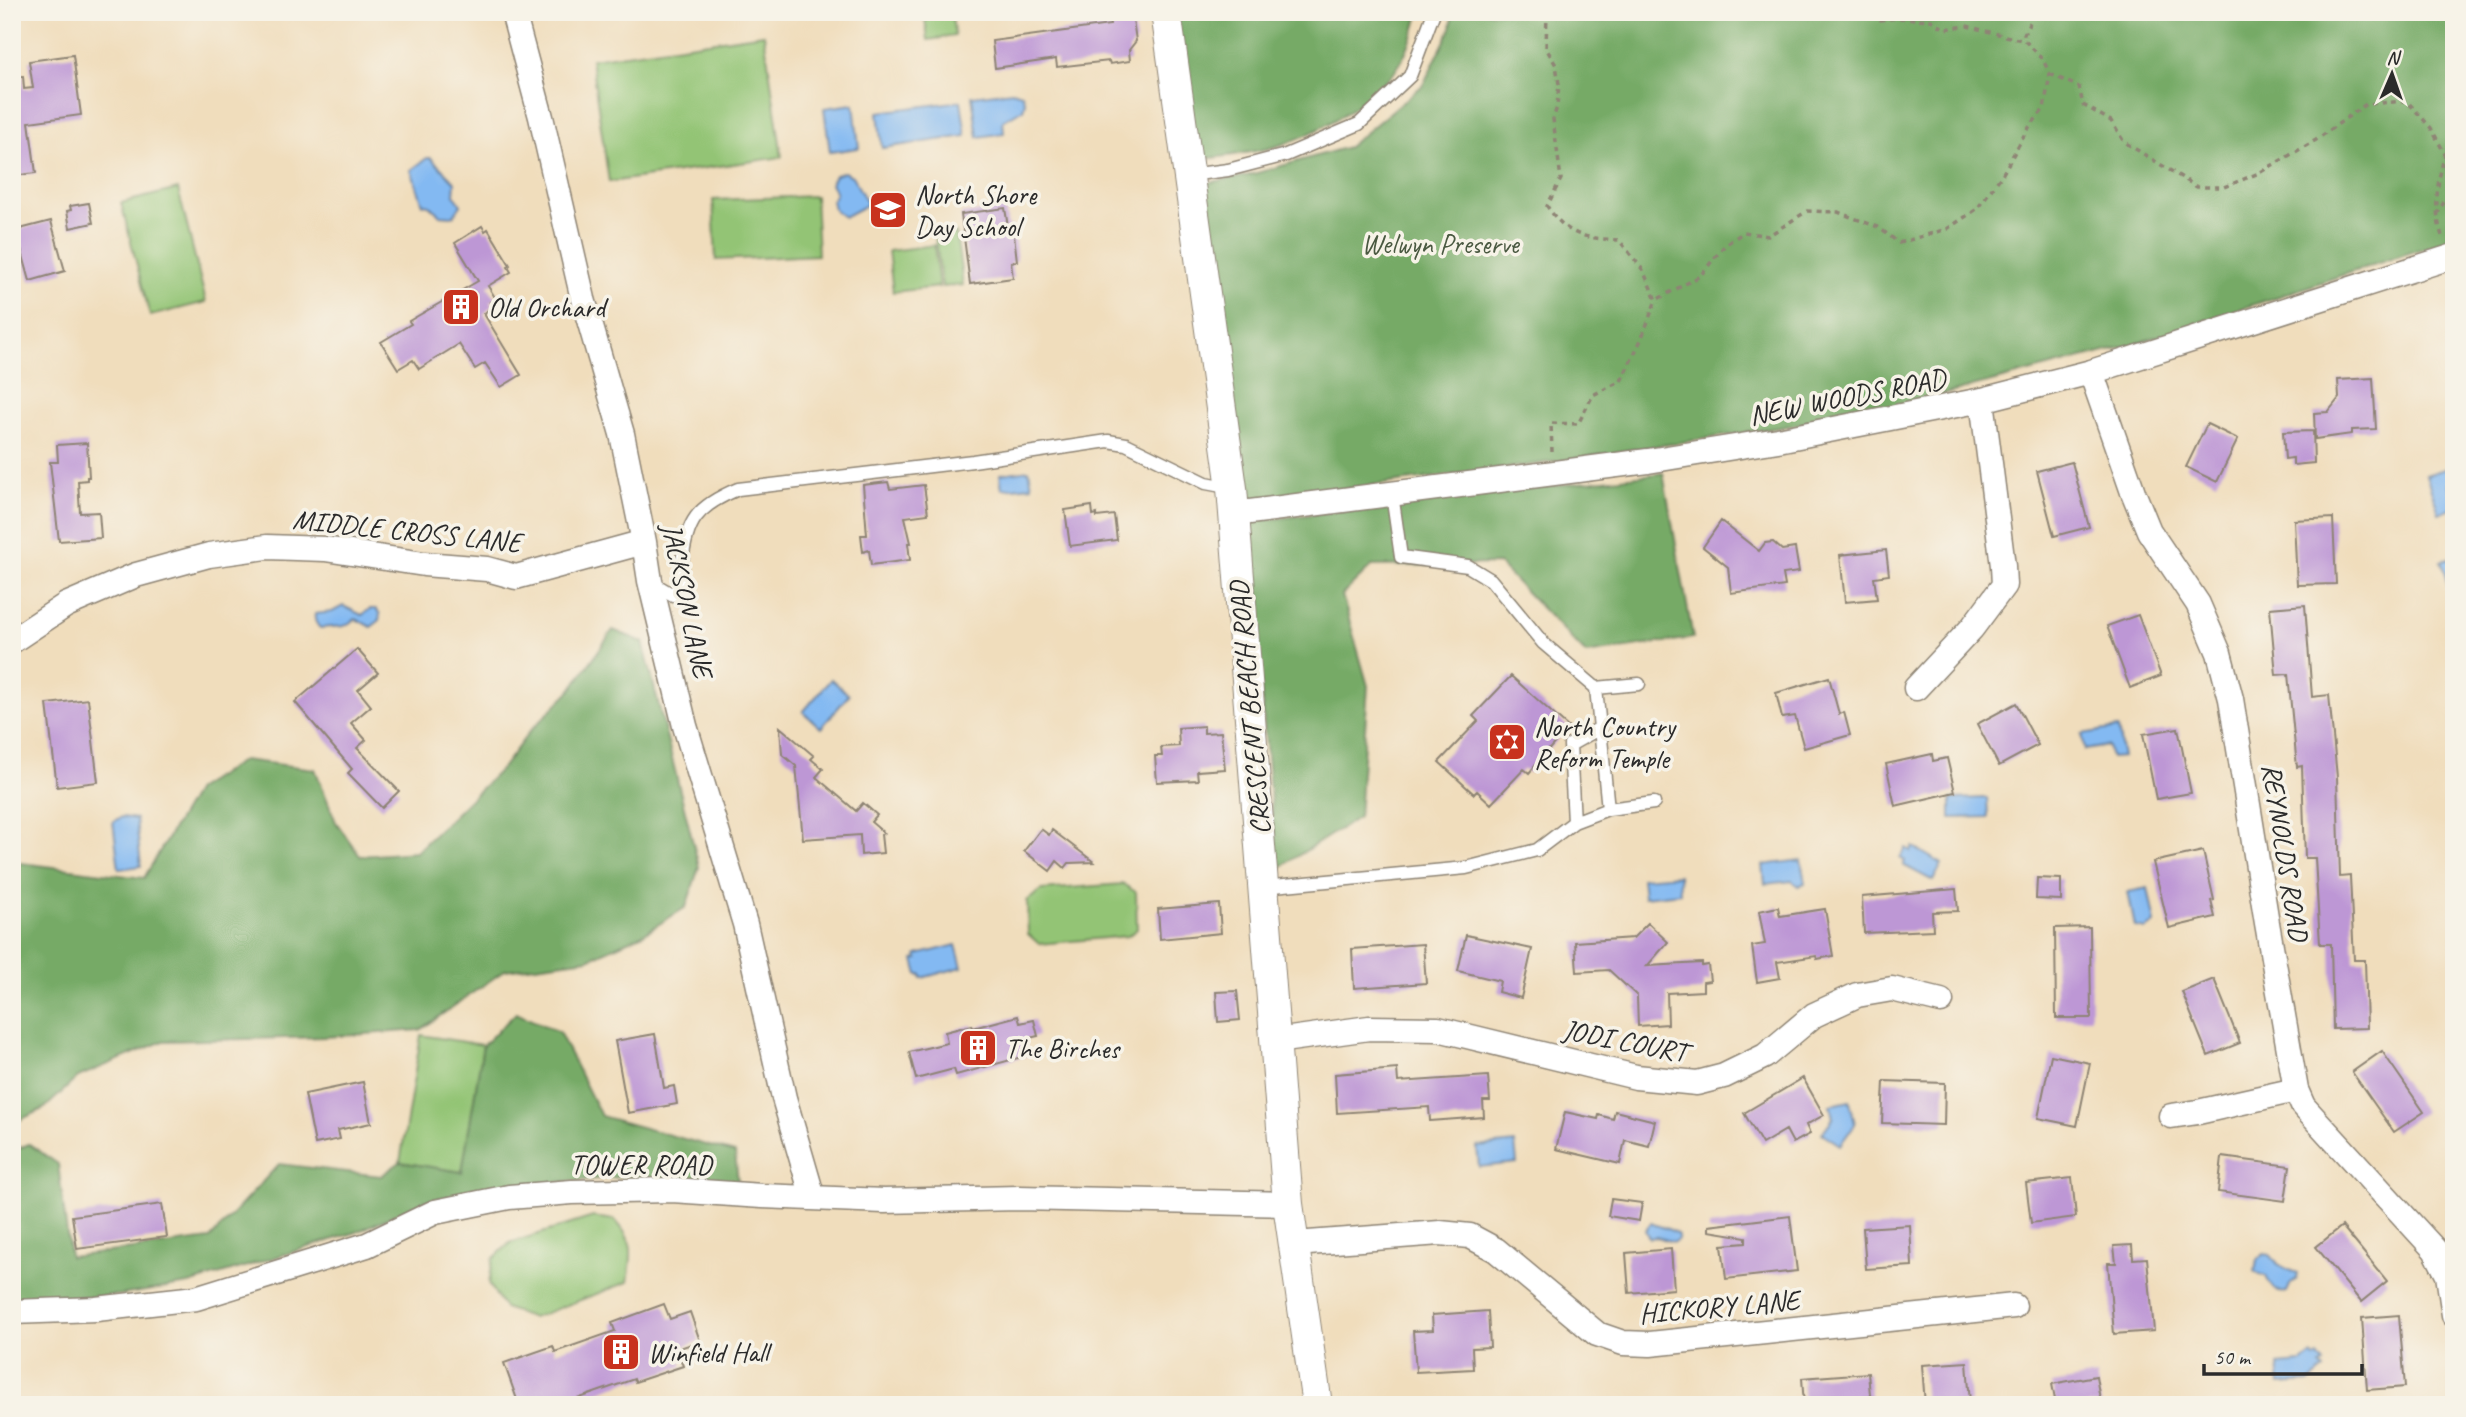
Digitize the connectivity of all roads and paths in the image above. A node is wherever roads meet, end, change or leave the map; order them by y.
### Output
1 (513, 12) edge
2 (1166, 12) edge
3 (1434, 12) edge
4 (1547, 12) edge
5 (1841, 12) edge
6 (2035, 12) edge
7 (2025, 41) junction
8 (2050, 74) junction
9 (1188, 175) junction
10 (2454, 183) edge
11 (2436, 217) junction
12 (2449, 249) edge
13 (1656, 300) junction
14 (2091, 372) junction
15 (1982, 400) junction
16 (1552, 473) junction
17 (1392, 494) junction
18 (1233, 501) junction
19 (644, 541) junction
20 (650, 581) junction
21 (12, 640) edge
22 (1639, 684) dead end
23 (1596, 688) junction
24 (1916, 688) dead end
25 (1600, 728) junction
26 (1654, 803) dead end
27 (1608, 809) junction
28 (1574, 822) junction
29 (1263, 887) junction
30 (1941, 1002) dead end
31 (1276, 1041) junction
32 (2297, 1090) junction
33 (2171, 1116) dead end
34 (813, 1198) junction
35 (1288, 1204) junction
36 (1295, 1244) junction
37 (2014, 1306) dead end
38 (12, 1312) edge
39 (2454, 1315) edge
40 (1317, 1405) edge

1 - 19 street, JACKSON LANE
2 - 9 street, CRESCENT BEACH ROAD
3 - 9 lane
4 - 13 path
5 - 7 path
6 - 7 path
7 - 8 path
8 - 11 path
8 - 13 path
9 - 18 street, CRESCENT BEACH ROAD
10 - 11 path
11 - 12 path
12 - 14 street, NEW WOODS ROAD
13 - 16 path
14 - 15 street, NEW WOODS ROAD
14 - 32 street, REYNOLDS ROAD
15 - 16 street, NEW WOODS ROAD
15 - 24 street
16 - 17 street, NEW WOODS ROAD
17 - 18 street, NEW WOODS ROAD
17 - 23 lane
18 - 20 lane
18 - 29 street, CRESCENT BEACH ROAD
19 - 20 street, JACKSON LANE
19 - 21 street, MIDDLE CROSS LANE
20 - 34 street, JACKSON LANE
22 - 23 lane
23 - 25 lane
25 - 27 lane
25 - 28 lane
26 - 27 lane
27 - 28 lane
28 - 29 lane
29 - 31 street, CRESCENT BEACH ROAD
30 - 31 street, JODI COURT
31 - 35 street, CRESCENT BEACH ROAD
32 - 33 street
32 - 39 street, REYNOLDS ROAD
34 - 35 street, TOWER ROAD
34 - 38 street, TOWER ROAD
35 - 36 street, CRESCENT BEACH ROAD
36 - 37 street, HICKORY LANE
36 - 40 street, CRESCENT BEACH ROAD

